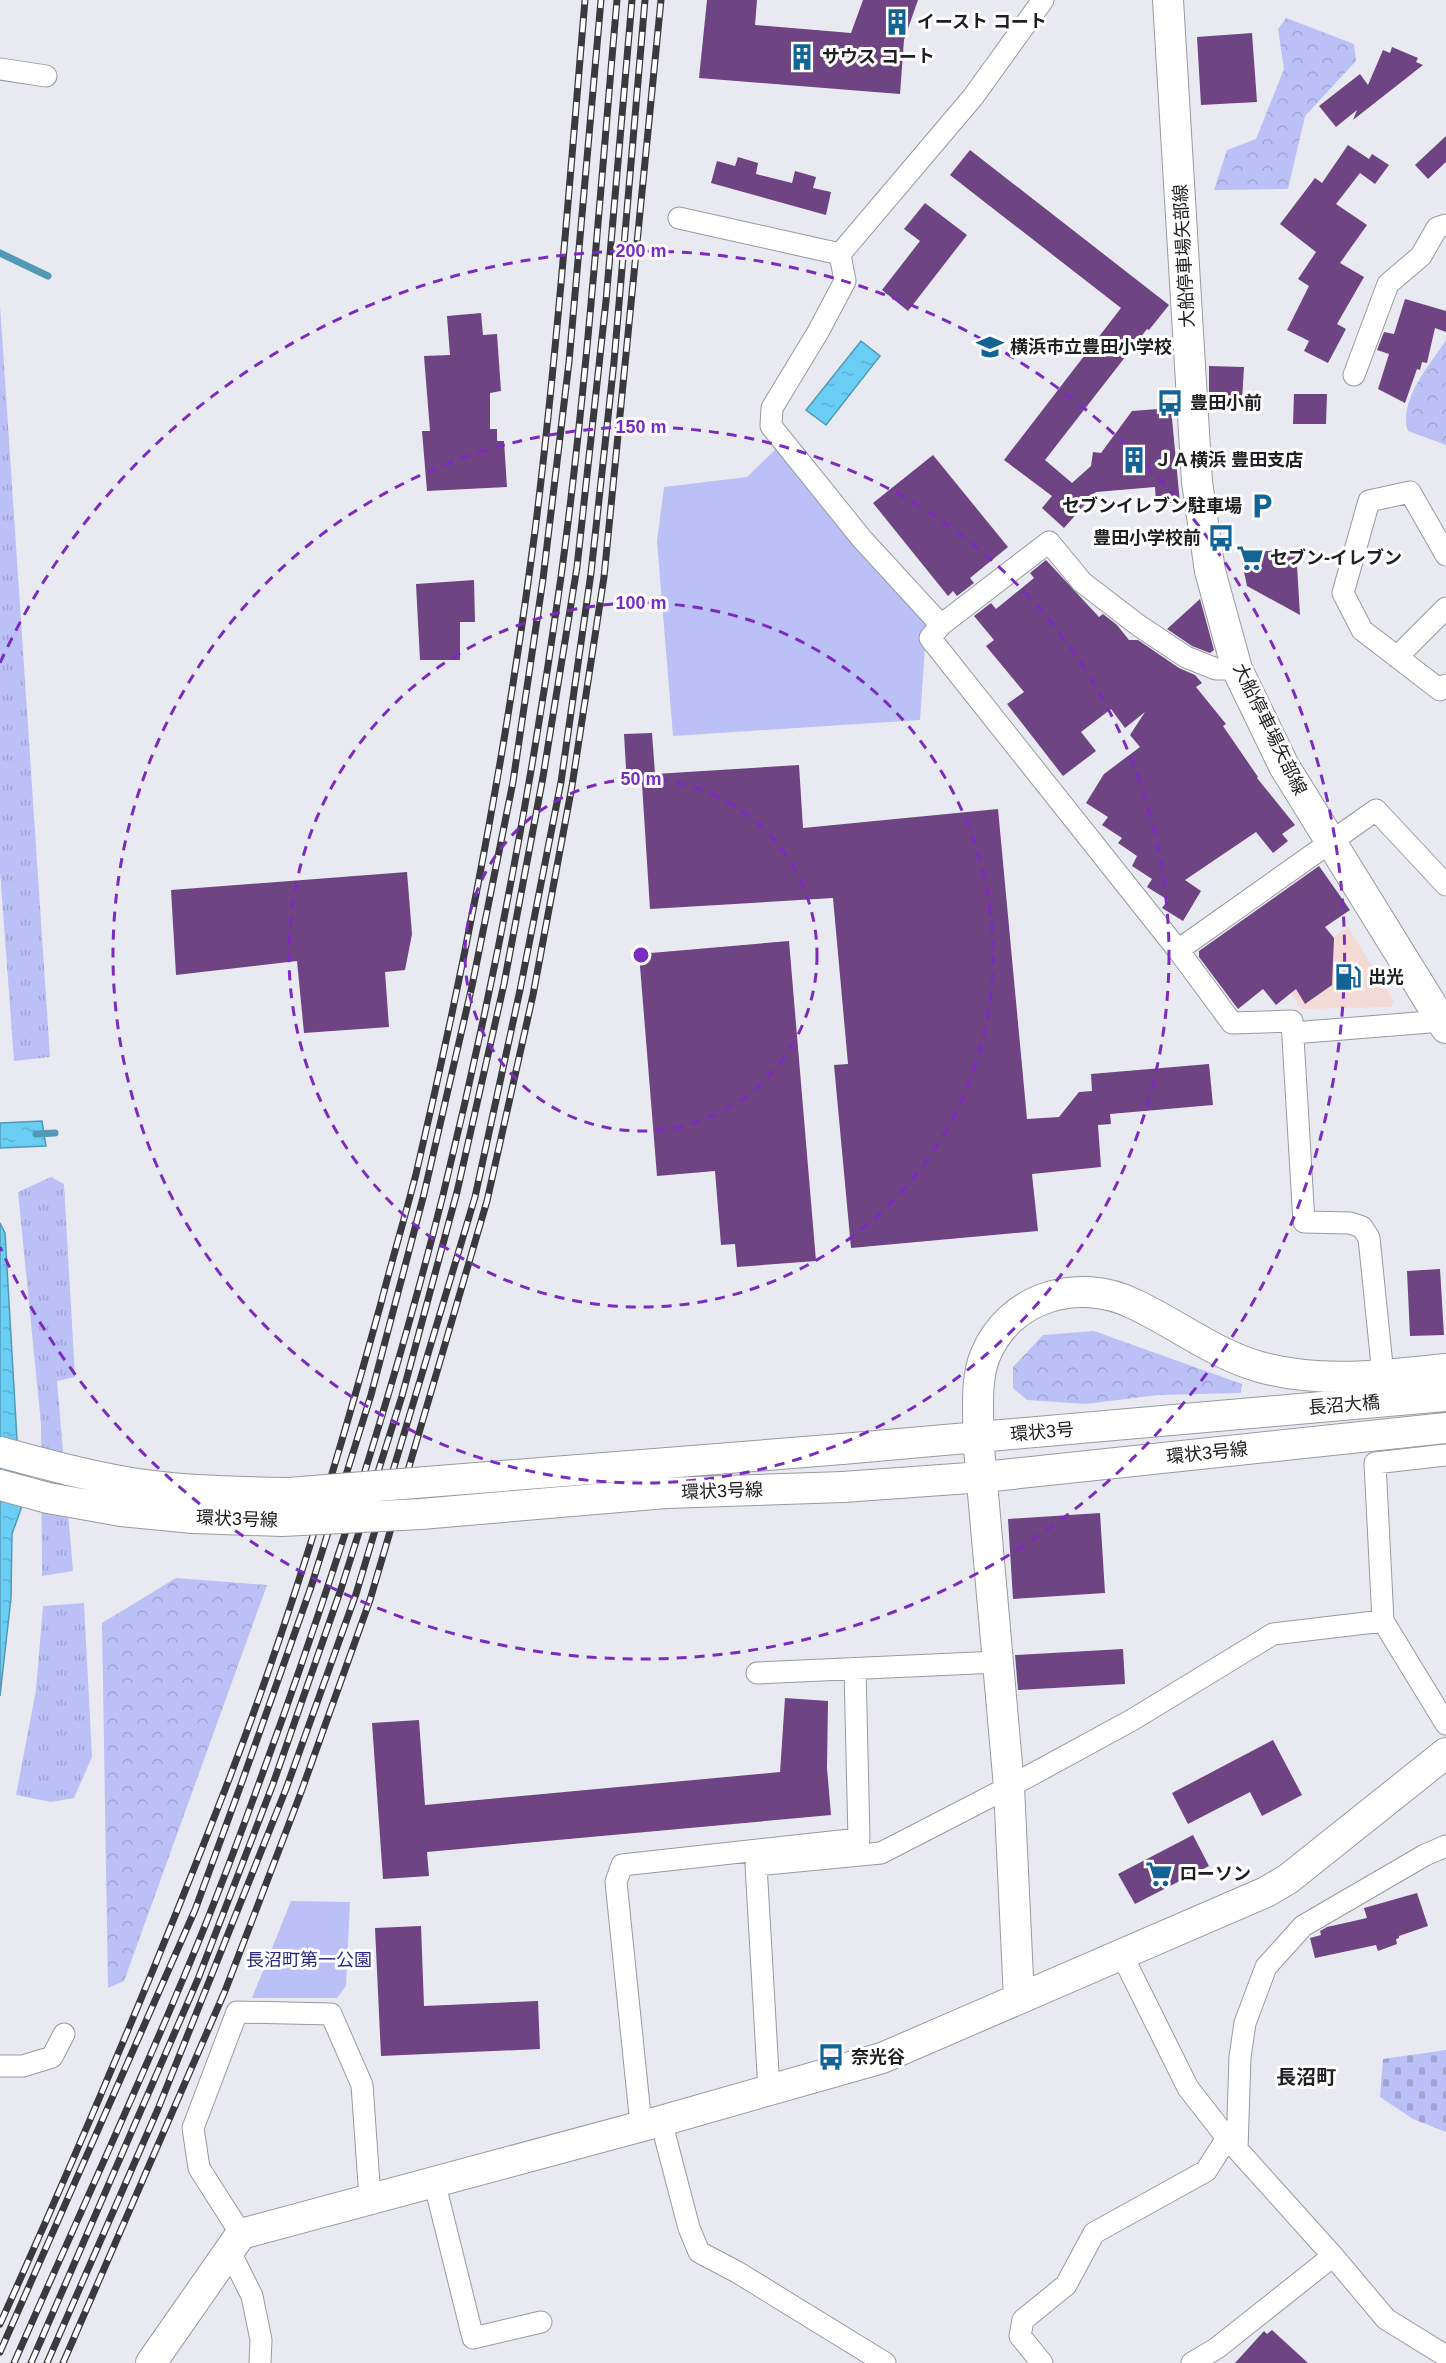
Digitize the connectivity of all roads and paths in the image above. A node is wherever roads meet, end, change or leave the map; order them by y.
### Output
1 (1043, 0) edge
2 (1168, 0) edge
3 (0, 69) edge
4 (46, 76) dead end
5 (678, 218) dead end
6 (1446, 225) edge
7 (840, 254) junction
8 (1354, 375) dead end
9 (1446, 555) edge
10 (1446, 608) edge
11 (941, 625) junction
12 (1397, 657) junction
13 (1237, 669) junction
14 (1446, 685) edge
15 (1329, 841) junction
16 (1446, 885) edge
17 (1178, 950) junction
18 (1444, 1025) edge
19 (1293, 1033) junction
20 (1446, 1369) edge
21 (1383, 1375) junction
22 (1446, 1396) edge
23 (1242, 1414) joint
24 (1446, 1428) edge
25 (978, 1437) junction
26 (842, 1449) joint
27 (0, 1452) edge
28 (1446, 1455) edge
29 (983, 1477) junction
30 (0, 1485) edge
31 (1383, 1621) junction
32 (998, 1662) junction
33 (855, 1669) junction
34 (757, 1673) dead end
35 (1446, 1724) edge
36 (1446, 1753) edge
37 (1009, 1787) junction
38 (1446, 1846) edge
39 (1122, 1955) junction
40 (1019, 1999) junction
41 (64, 2034) dead end
42 (0, 2066) edge
43 (769, 2090) junction
44 (651, 2123) junction
45 (1232, 2143) junction
46 (434, 2181) junction
47 (370, 2198) junction
48 (235, 2242) junction
49 (1333, 2256) junction
50 (541, 2322) dead end
51 (1446, 2356) edge
52 (151, 2363) edge
53 (260, 2363) edge
54 (885, 2363) edge
55 (1042, 2363) edge
56 (1192, 2363) edge

1 - 7 street
2 - 13 street, 大船停車場矢部線
3 - 4 street
5 - 7 street
6 - 8 street
7 - 11 street
9 - 12 street
10 - 12 street
11 - 13 street
11 - 17 street
12 - 14 street
13 - 15 street, 大船停車場矢部線
15 - 16 street
15 - 17 street
15 - 18 street, 大船停車場矢部線
17 - 19 street
18 - 19 street
19 - 21 street
20 - 21 street
21 - 25 street
22 - 23 street, 長沼大橋
23 - 25 street, 環状3号
24 - 29 street, 環状3号線
25 - 26 street, 環状3号
25 - 29 street
26 - 27 street, 環状3号線, bridge
28 - 31 street
29 - 30 street, 環状3号線, bridge
29 - 32 street
31 - 35 street
31 - 37 street
32 - 33 street
32 - 37 street
33 - 34 street
33 - 44 street
36 - 39 street
37 - 40 street
37 - 43 street
38 - 45 street
39 - 40 street
39 - 45 street
40 - 43 street
41 - 42 street
43 - 44 street
44 - 46 street
44 - 54 street
45 - 49 street
45 - 55 street
46 - 47 street
46 - 50 street
47 - 48 street
47 - 48 street
48 - 52 street
48 - 53 street
49 - 51 street
49 - 56 street

